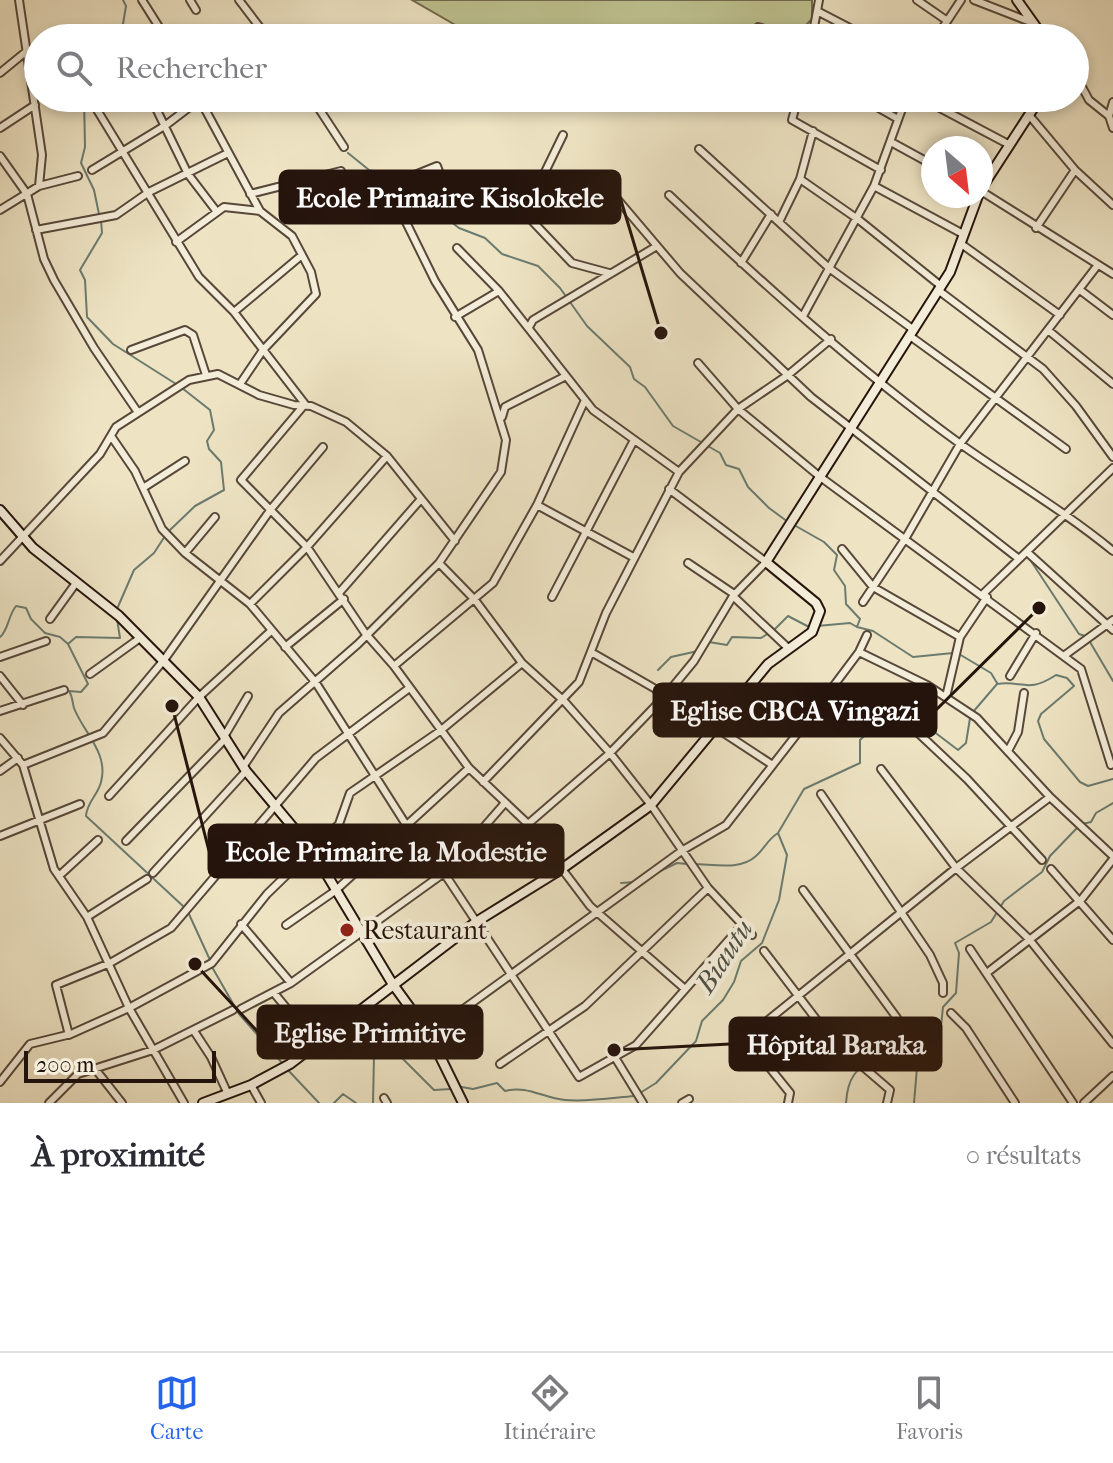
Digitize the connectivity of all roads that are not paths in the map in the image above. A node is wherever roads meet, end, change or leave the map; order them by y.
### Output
1 (19, 0) edge
2 (142, 0) edge
3 (190, 0) edge
4 (239, 0) edge
5 (819, 0) edge
6 (917, 0) edge
7 (961, 0) edge
8 (974, 0) edge
9 (1017, 0) edge
10 (196, 10) dead end
11 (817, 11) junction
12 (946, 20) junction
13 (1033, 23) joint
14 (157, 24) edge
15 (257, 24) edge
16 (815, 24) edge
17 (842, 24) edge
18 (944, 24) edge
19 (24, 28) edge
20 (24, 53) edge
21 (0, 73) edge
22 (1089, 100) edge
23 (1113, 102) edge
24 (24, 112) edge
25 (36, 112) edge
26 (99, 112) edge
27 (159, 112) edge
28 (182, 112) edge
29 (206, 112) edge
30 (321, 112) edge
31 (794, 112) edge
32 (886, 112) edge
33 (901, 112) edge
34 (947, 112) edge
35 (1030, 112) edge
36 (1029, 115) junction
37 (1109, 116) junction
38 (898, 119) junction
39 (166, 125) junction
40 (0, 128) edge
41 (1113, 128) edge
42 (813, 131) junction
43 (563, 135) dead end
44 (891, 142) junction
45 (1008, 144) junction
46 (344, 147) dead end
47 (699, 149) dead end
48 (124, 150) junction
49 (228, 153) junction
50 (0, 156) edge
51 (921, 158) edge
52 (92, 170) dead end
53 (881, 170) junction
54 (993, 170) edge
55 (1075, 170) junction
56 (341, 171) dead end
57 (188, 174) junction
58 (78, 176) dead end
59 (800, 179) junction
60 (39, 186) junction
61 (874, 186) junction
62 (149, 192) junction
63 (27, 194) junction
64 (250, 194) junction
65 (669, 195) dead end
66 (993, 198) edge
67 (618, 200) dead end
68 (1113, 205) edge
69 (452, 207) junction
70 (974, 208) edge
71 (0, 210) edge
72 (442, 210) dead end
73 (260, 211) junction
74 (526, 211) junction
75 (217, 212) junction
76 (771, 214) junction
77 (859, 220) junction
78 (779, 222) junction
79 (1036, 228) junction
80 (36, 230) junction
81 (962, 239) junction
82 (176, 242) junction
83 (657, 246) junction
84 (457, 248) dead end
85 (302, 255) junction
86 (741, 263) junction
87 (1097, 266) junction
88 (829, 268) junction
89 (609, 273) junction
90 (1113, 274) edge
91 (940, 288) junction
92 (1080, 290) junction
93 (499, 291) junction
94 (234, 312) junction
95 (1060, 315) junction
96 (1113, 315) edge
97 (803, 316) junction
98 (455, 317) junction
99 (529, 327) junction
100 (1048, 330) junction
101 (912, 333) junction
102 (831, 339) junction
103 (131, 350) dead end
104 (263, 350) junction
105 (1027, 356) junction
106 (698, 363) dead end
107 (206, 375) junction
108 (788, 375) junction
109 (566, 376) junction
110 (880, 380) junction
111 (240, 384) junction
112 (1113, 384) edge
113 (994, 398) junction
114 (585, 400) junction
115 (305, 404) junction
116 (738, 409) junction
117 (137, 411) junction
118 (503, 425) junction
119 (849, 428) junction
120 (111, 436) junction
121 (634, 440) junction
122 (960, 444) junction
123 (323, 447) dead end
124 (1066, 449) dead end
125 (387, 456) junction
126 (1113, 457) edge
127 (185, 461) dead end
128 (1113, 468) edge
129 (679, 472) junction
130 (819, 476) junction
131 (143, 488) junction
132 (669, 489) junction
133 (931, 492) junction
134 (421, 499) junction
135 (537, 505) junction
136 (271, 509) junction
137 (0, 510) edge
138 (1066, 512) junction
139 (215, 517) dead end
140 (587, 531) junction
141 (23, 538) junction
142 (905, 539) junction
143 (455, 541) junction
144 (307, 547) junction
145 (842, 549) dead end
146 (1113, 551) edge
147 (1027, 552) junction
148 (185, 553) junction
149 (633, 557) junction
150 (1019, 559) junction
151 (0, 561) edge
152 (766, 562) junction
153 (439, 563) junction
154 (688, 563) dead end
155 (220, 579) junction
156 (76, 583) junction
157 (873, 587) junction
158 (734, 595) junction
159 (341, 596) junction
160 (985, 596) junction
161 (552, 597) dead end
162 (475, 600) junction
163 (863, 602) dead end
164 (250, 604) junction
165 (50, 619) dead end
166 (1111, 625) edge
167 (271, 631) junction
168 (365, 633) junction
169 (1036, 633) junction
170 (867, 635) dead end
171 (960, 637) junction
172 (140, 638) junction
173 (46, 641) dead end
174 (285, 647) junction
175 (788, 648) junction
176 (591, 652) junction
177 (859, 652) junction
178 (1065, 655) junction
179 (0, 657) edge
180 (164, 660) junction
181 (522, 663) junction
182 (394, 666) junction
183 (90, 674) dead end
184 (0, 676) edge
185 (1010, 676) dead end
186 (316, 683) junction
187 (408, 689) junction
188 (64, 690) dead end
189 (1024, 693) dead end
190 (666, 695) junction
191 (248, 696) dead end
192 (199, 697) junction
193 (946, 697) junction
194 (564, 701) junction
195 (23, 705) junction
196 (0, 711) edge
197 (896, 712) dead end
198 (717, 730) junction
199 (440, 731) junction
200 (346, 733) junction
201 (225, 736) junction
202 (0, 738) edge
203 (1008, 751) junction
204 (610, 753) junction
205 (18, 758) junction
206 (771, 764) junction
207 (23, 765) junction
208 (1111, 765) dead end
209 (469, 768) junction
210 (245, 769) junction
211 (881, 769) dead end
212 (0, 771) edge
213 (374, 775) junction
214 (483, 782) junction
215 (821, 794) dead end
216 (109, 796) dead end
217 (1050, 797) junction
218 (80, 804) dead end
219 (504, 804) junction
220 (651, 805) junction
221 (277, 806) junction
222 (41, 818) junction
223 (405, 823) junction
224 (528, 824) junction
225 (1009, 828) junction
226 (0, 836) edge
227 (98, 840) dead end
228 (126, 841) dead end
229 (312, 850) junction
230 (683, 850) junction
231 (1113, 858) edge
232 (1042, 860) dead end
233 (563, 868) junction
234 (956, 868) junction
235 (1051, 869) dead end
236 (444, 873) junction
237 (60, 875) junction
238 (708, 888) junction
239 (803, 890) dead end
240 (335, 891) junction
241 (1081, 900) junction
242 (903, 911) junction
243 (599, 913) junction
244 (87, 917) junction
245 (476, 922) junction
246 (241, 924) junction
247 (286, 925) dead end
248 (742, 925) junction
249 (360, 932) junction
250 (752, 935) dead end
251 (1029, 939) junction
252 (1113, 940) edge
253 (970, 949) dead end
254 (644, 951) junction
255 (764, 951) dead end
256 (852, 954) junction
257 (110, 963) junction
258 (988, 972) junction
259 (510, 976) junction
260 (291, 983) junction
261 (392, 983) junction
262 (685, 989) junction
263 (274, 993) junction
264 (943, 993) dead end
265 (796, 995) junction
266 (129, 1008) junction
267 (951, 1013) dead end
268 (897, 1018) dead end
269 (194, 1031) junction
270 (547, 1032) junction
271 (429, 1034) junction
272 (69, 1035) junction
273 (316, 1044) junction
274 (1113, 1044) edge
275 (153, 1050) junction
276 (616, 1059) junction
277 (500, 1064) dead end
278 (96, 1070) junction
279 (1113, 1076) edge
280 (0, 1082) edge
281 (251, 1085) junction
282 (227, 1092) junction
283 (119, 1102) edge
284 (49, 1103) edge
285 (184, 1103) edge
286 (203, 1103) edge
287 (261, 1103) edge
288 (463, 1103) edge
289 (643, 1103) edge
290 (788, 1103) edge
291 (887, 1103) edge
292 (1015, 1103) edge
293 (1073, 1103) edge
294 (1084, 1103) edge

1 - 19 street
2 - 14 street
3 - 10 street
4 - 15 street
5 - 11 street
6 - 12 street
7 - 12 street
8 - 13 street
9 - 13 street
11 - 16 street
11 - 17 street
12 - 18 street
20 - 21 street
22 - 37 street
23 - 37 street
24 - 40 street
25 - 60 street
26 - 48 street
27 - 39 street
28 - 39 street
29 - 49 street
30 - 46 street
31 - 42 street
32 - 38 street
33 - 38 street
34 - 45 street
35 - 36 street
36 - 45 street
36 - 55 street
37 - 41 street
38 - 44 street
39 - 48 street
39 - 57 street
42 - 53 street
42 - 59 street
43 - 74 street
44 - 51 street
44 - 53 street
45 - 54 street
47 - 76 street
48 - 52 street
48 - 62 street
49 - 57 street
49 - 64 street
50 - 63 street
53 - 61 street
55 - 68 street
55 - 79 street
56 - 64 street
57 - 62 street
57 - 75 street
58 - 60 street
59 - 77 street
59 - 78 street
60 - 63 street
61 - 77 street
61 - 81 street
62 - 80 street
62 - 82 street
63 - 71 street
63 - 80 street
64 - 73 street
65 - 86 street
66 - 79 street
67 - 83 street
69 - 72 street
69 - 74 street
69 - 98 street
70 - 81 street
73 - 75 street
73 - 85 street
74 - 89 street
75 - 82 street
76 - 78 street
76 - 86 street
77 - 88 street
77 - 91 street
78 - 88 street
79 - 87 street
80 - 117 street
81 - 91 street
81 - 95 street
82 - 94 street
83 - 89 street
83 - 108 street
84 - 93 street
85 - 94 street
85 - 104 street
86 - 97 street
87 - 90 street
87 - 92 street
88 - 97 street
88 - 101 street
89 - 99 street
91 - 101 street
91 - 105 street
92 - 95 street
92 - 96 street
93 - 98 street
93 - 99 street
94 - 104 street
95 - 100 street
97 - 102 street
98 - 118 street
99 - 109 street
100 - 105 street
100 - 112 street
101 - 110 street
101 - 113 street
102 - 108 street
102 - 110 street
103 - 107 street
104 - 111 street
104 - 115 street
105 - 113 street
105 - 126 street
106 - 116 street
107 - 111 street
107 - 117 street
108 - 116 street
108 - 119 street
109 - 114 street
109 - 118 street
110 - 119 street
110 - 122 street
111 - 115 street
113 - 122 street
113 - 124 street
114 - 121 street
114 - 135 street
115 - 125 street
115 - 136 street
116 - 129 street
116 - 130 street
117 - 120 street
118 - 143 street
119 - 130 street
119 - 133 street
120 - 131 street
120 - 141 street
121 - 129 street
121 - 140 street
122 - 133 street
122 - 138 street
123 - 136 street
125 - 134 street
125 - 144 street
127 - 131 street
128 - 138 street
129 - 132 street
130 - 142 street
130 - 152 street
131 - 148 street
132 - 149 street
132 - 152 street
133 - 142 street
133 - 150 street
134 - 143 street
134 - 159 street
135 - 140 street
135 - 162 street
136 - 144 street
136 - 155 street
137 - 141 street
138 - 146 street
138 - 147 street
139 - 148 street
140 - 149 street
140 - 161 street
141 - 151 street
141 - 156 street
142 - 157 street
142 - 160 street
143 - 153 street
144 - 159 street
144 - 164 street
145 - 157 street
147 - 150 street
147 - 166 street
148 - 155 street
149 - 176 street
150 - 160 street
152 - 158 street
152 - 175 street
153 - 162 street
153 - 168 street
154 - 158 street
155 - 164 street
155 - 180 street
156 - 165 street
156 - 172 street
157 - 163 street
157 - 171 street
158 - 175 street
158 - 190 street
159 - 168 street
159 - 174 street
160 - 169 street
160 - 171 street
162 - 181 street
162 - 182 street
164 - 167 street
166 - 178 street
167 - 174 street
167 - 192 street
168 - 182 street
168 - 186 street
169 - 178 street
169 - 185 street
170 - 177 street
171 - 193 street
172 - 180 street
172 - 183 street
173 - 179 street
174 - 186 street
175 - 198 street
176 - 190 street
176 - 194 street
177 - 193 street
177 - 206 street
178 - 208 street
180 - 192 street
180 - 207 street
181 - 194 street
181 - 199 street
182 - 187 street
184 - 195 street
186 - 200 street
186 - 210 street
187 - 199 street
187 - 200 street
188 - 195 street
189 - 203 street
190 - 198 street
190 - 204 street
191 - 201 street
192 - 201 street
192 - 216 street
193 - 203 street
194 - 204 street
194 - 214 street
195 - 196 street
197 - 225 street
198 - 206 street
198 - 220 street
199 - 209 street
199 - 213 street
200 - 213 street
200 - 221 street
201 - 210 street
201 - 228 street
202 - 205 street
203 - 217 street
204 - 220 street
204 - 224 street
205 - 207 street
205 - 212 street
206 - 230 street
207 - 222 street
209 - 214 street
209 - 223 street
210 - 221 street
210 - 244 street
211 - 234 street
213 - 223 street
213 - 229 street
214 - 219 street
215 - 242 street
217 - 225 street
217 - 231 street
218 - 222 street
219 - 224 street
219 - 236 street
220 - 230 street
220 - 233 street
221 - 229 street
221 - 257 street
222 - 226 street
222 - 237 street
223 - 236 street
223 - 240 street
224 - 233 street
225 - 232 street
225 - 234 street
227 - 237 street
229 - 240 street
229 - 246 street
230 - 238 street
230 - 243 street
231 - 241 street
233 - 243 street
233 - 245 street
234 - 242 street
234 - 251 street
235 - 241 street
236 - 245 street
236 - 249 street
237 - 244 street
238 - 248 street
238 - 254 street
239 - 256 street
240 - 247 street
240 - 249 street
241 - 251 street
241 - 252 street
242 - 256 street
242 - 264 street
243 - 254 street
243 - 259 street
244 - 257 street
245 - 259 street
245 - 261 street
246 - 260 street
246 - 266 street
248 - 250 street
248 - 262 street
249 - 260 street
249 - 261 street
251 - 258 street
251 - 274 street
253 - 258 street
254 - 262 street
254 - 270 street
255 - 265 street
256 - 265 street
256 - 268 street
257 - 266 street
257 - 272 street
258 - 293 street
259 - 270 street
259 - 271 street
260 - 263 street
261 - 271 street
261 - 273 street
262 - 276 street
263 - 269 street
263 - 273 street
265 - 290 street
265 - 291 street
266 - 272 street
266 - 275 street
267 - 292 street
269 - 275 street
269 - 282 street
270 - 276 street
270 - 277 street
271 - 288 street
272 - 280 street
273 - 281 street
275 - 278 street
275 - 285 street
276 - 289 street
278 - 283 street
278 - 284 street
279 - 294 street
281 - 282 street
281 - 287 street
282 - 286 street

